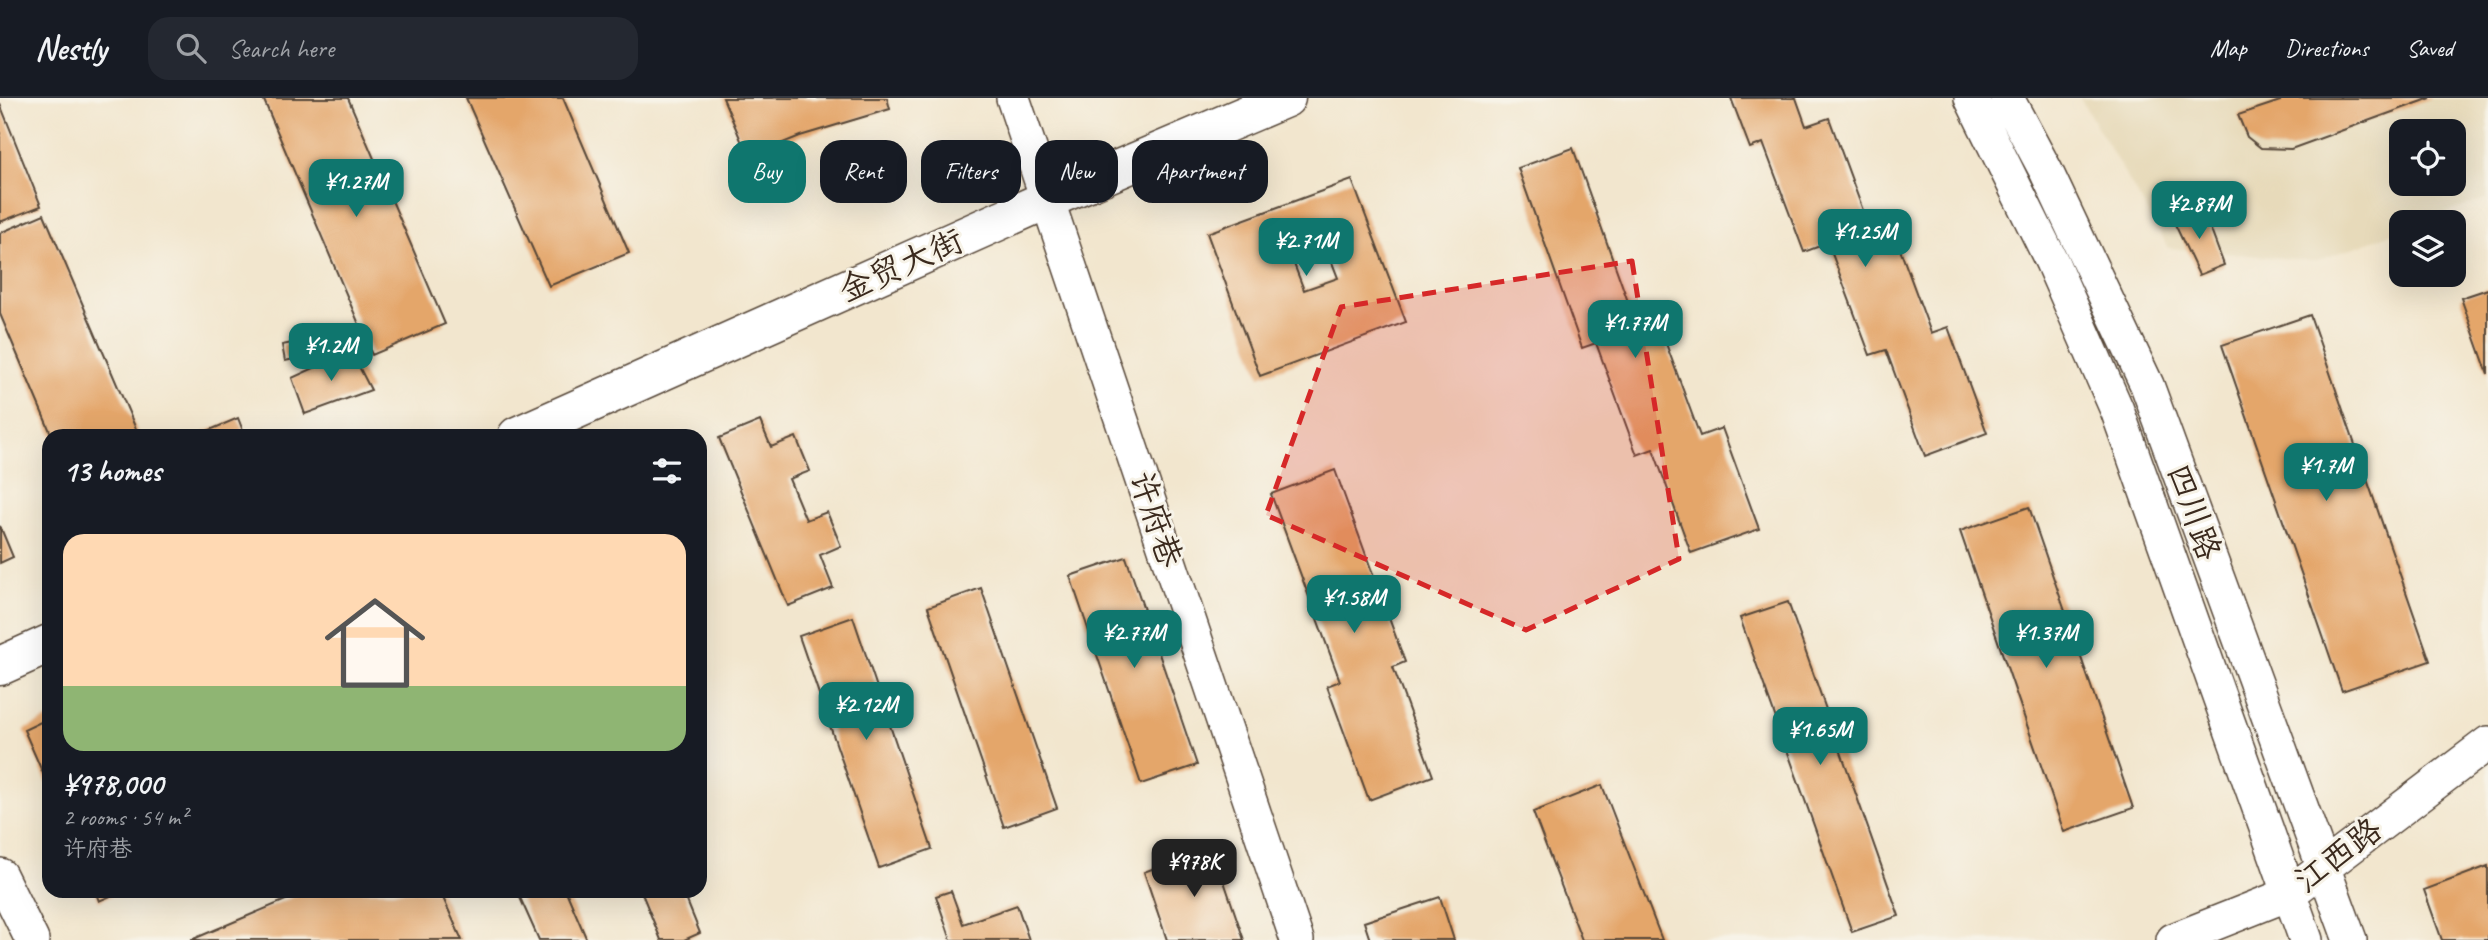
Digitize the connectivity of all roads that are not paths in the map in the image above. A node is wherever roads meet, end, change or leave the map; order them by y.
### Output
1 (1013, 98) edge
2 (1286, 98) edge
3 (1971, 98) edge
4 (2007, 98) edge
5 (1035, 166) edge
6 (1118, 169) edge
7 (1039, 203) edge
8 (1047, 203) edge
9 (533, 429) edge
10 (42, 648) edge
11 (0, 666) edge
12 (2488, 743) edge
13 (2324, 865) junction
14 (0, 875) edge
15 (2289, 894) junction
16 (32, 940) edge
17 (1297, 940) edge
18 (2173, 940) edge
19 (2306, 940) edge
20 (2350, 940) edge

1 - 5 street, 许府巷
2 - 6 street, 金贸大街
3 - 15 street, 四川路
4 - 13 street, 四川路
7 - 9 street, 金贸大街
8 - 17 street, 许府巷
10 - 11 street
12 - 13 street, 江西路
13 - 15 street, 江西路
13 - 20 street, 四川路
14 - 16 street
15 - 18 street, 江西路
15 - 19 street, 四川路

